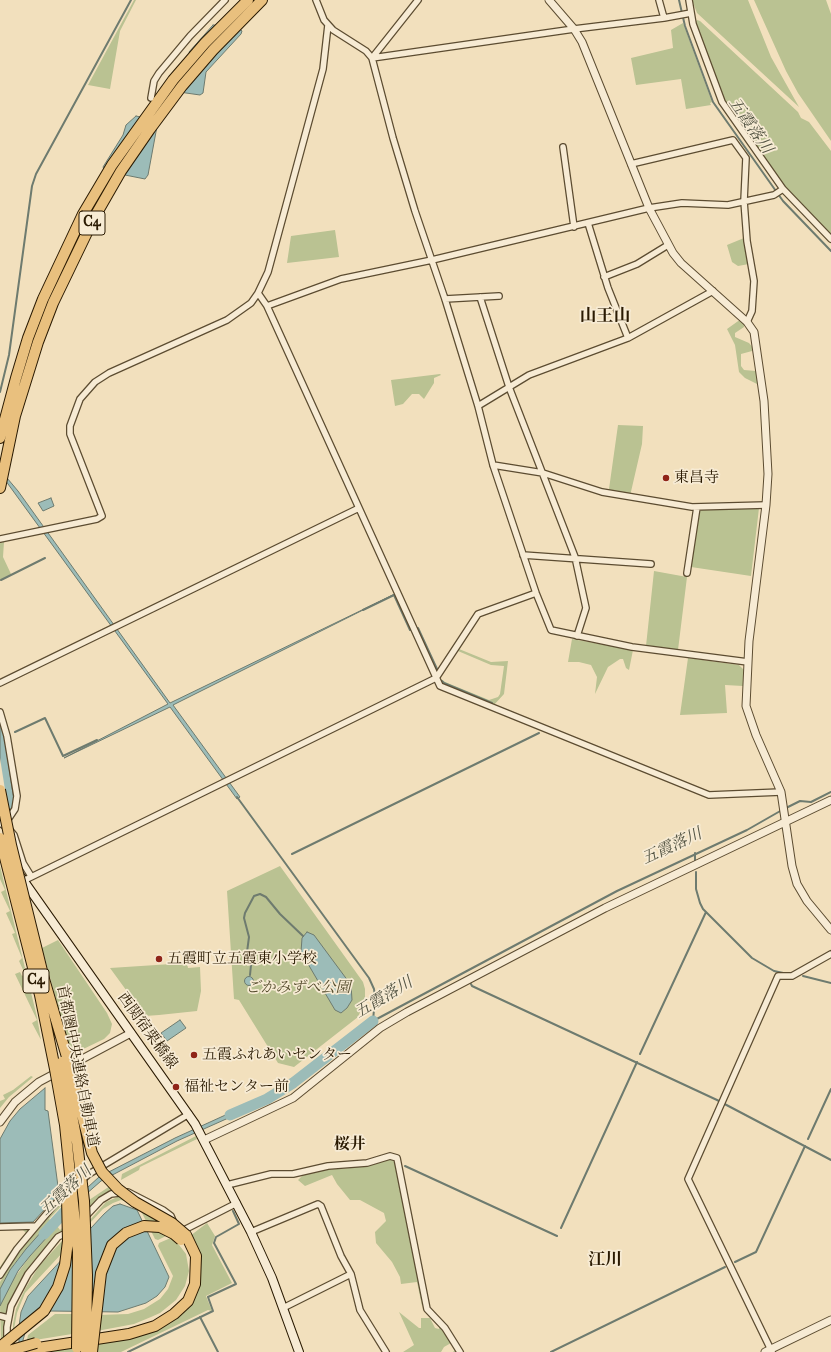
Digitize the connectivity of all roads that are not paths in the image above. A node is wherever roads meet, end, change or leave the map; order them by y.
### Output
1 (225, 0) edge
2 (248, 0) edge
3 (262, 0) edge
4 (316, 0) edge
5 (418, 0) edge
6 (549, 0) edge
7 (659, 0) edge
8 (689, 0) edge
9 (689, 13) junction
10 (664, 18) junction
11 (328, 25) junction
12 (574, 28) junction
13 (372, 58) junction
14 (152, 98) dead end
15 (564, 147) dead end
16 (632, 164) junction
17 (782, 190) junction
18 (744, 201) junction
19 (649, 208) junction
20 (588, 223) junction
21 (574, 227) junction
22 (831, 239) edge
23 (668, 245) junction
24 (432, 260) junction
25 (604, 277) junction
26 (713, 291) junction
27 (258, 293) junction
28 (498, 296) dead end
29 (480, 297) junction
30 (445, 299) junction
31 (267, 306) junction
32 (747, 322) junction
33 (628, 338) junction
34 (509, 387) junction
35 (478, 406) junction
36 (0, 438) edge
37 (493, 465) junction
38 (543, 473) junction
39 (0, 488) edge
40 (766, 505) junction
41 (697, 507) junction
42 (359, 508) junction
43 (0, 539) edge
44 (523, 555) junction
45 (575, 557) junction
46 (651, 564) dead end
47 (687, 573) dead end
48 (536, 593) junction
49 (577, 636) junction
50 (748, 662) junction
51 (436, 678) junction
52 (0, 683) edge
53 (0, 712) edge
54 (0, 790) edge
55 (781, 792) junction
56 (831, 800) edge
57 (786, 819) junction
58 (2, 824) edge
59 (0, 838) edge
60 (0, 849) edge
61 (31, 876) junction
62 (23, 881) junction
63 (831, 930) edge
64 (831, 954) edge
65 (44, 979) junction
66 (131, 1033) junction
67 (188, 1114) junction
68 (0, 1122) edge
69 (65, 1125) junction
70 (203, 1138) junction
71 (227, 1185) junction
72 (237, 1203) junction
73 (36, 1226) junction
74 (0, 1227) edge
75 (252, 1232) junction
76 (184, 1238) junction
77 (351, 1274) junction
78 (0, 1275) edge
79 (283, 1308) junction
80 (0, 1316) edge
81 (8, 1318) junction
82 (831, 1320) edge
83 (36, 1345) junction
84 (0, 1347) edge
85 (769, 1351) edge
86 (6, 1352) edge
87 (20, 1352) edge
88 (77, 1352) edge
89 (86, 1352) edge
90 (92, 1352) edge
91 (299, 1352) edge
92 (386, 1352) edge
93 (460, 1352) edge

1 - 14 street
2 - 36 highway, C4
3 - 39 highway, C4
4 - 11 street
5 - 13 street
6 - 12 street
7 - 10 street
8 - 9 street
9 - 10 street
9 - 17 street
10 - 12 street
11 - 13 street
11 - 27 street
12 - 13 street
12 - 16 street
13 - 24 street
15 - 21 street
16 - 18 street
16 - 19 street
17 - 18 street
17 - 22 street
18 - 19 street
18 - 32 street
19 - 20 street
19 - 23 street
20 - 21 street
20 - 25 street
21 - 24 street
23 - 25 street
23 - 26 street
24 - 30 street
24 - 31 street
25 - 33 street
26 - 32 street
26 - 33 street
27 - 31 street
27 - 43 street
28 - 29 street
29 - 30 street
29 - 34 street
30 - 35 street
31 - 42 street
32 - 40 street
33 - 34 street
34 - 35 street
34 - 38 street
35 - 37 street
37 - 38 street
37 - 44 street
38 - 41 street
38 - 45 street
40 - 41 street
40 - 50 street
41 - 47 street
42 - 51 street
42 - 52 street
44 - 45 street
44 - 48 street
45 - 46 street
45 - 49 street
48 - 49 street
48 - 51 street
49 - 50 street
50 - 55 street
51 - 55 street
51 - 61 street
53 - 58 street
54 - 65 highway, 首都圏中央連絡自動車道 / C4, bridge
55 - 57 street
56 - 57 street
57 - 63 street
57 - 70 street
58 - 61 street
59 - 69 highway, 首都圏中央連絡自動車道 / C4, bridge
60 - 62 main road, 西関宿栗橋線
61 - 62 street
62 - 66 main road, 西関宿栗橋線
64 - 85 street
65 - 76 highway, bridge
65 - 89 highway, 首都圏中央連絡自動車道 / C4, bridge
66 - 67 main road, 西関宿栗橋線
66 - 68 street
67 - 70 main road, 西関宿栗橋線
67 - 73 street
69 - 84 highway, bridge
69 - 88 highway, 首都圏中央連絡自動車道 / C4, bridge
70 - 71 main road, 西関宿栗橋線
71 - 72 main road, 西関宿栗橋線
71 - 93 street
72 - 75 main road, 西関宿栗橋線
72 - 81 street
73 - 74 street
73 - 78 street
75 - 77 street
75 - 79 main road, 西関宿栗橋線
76 - 83 highway
76 - 90 highway, bridge
77 - 79 street
77 - 92 street
79 - 91 main road, 西関宿栗橋線
80 - 81 street
81 - 86 street
82 - 85 street
83 - 86 highway, bridge
83 - 87 highway

